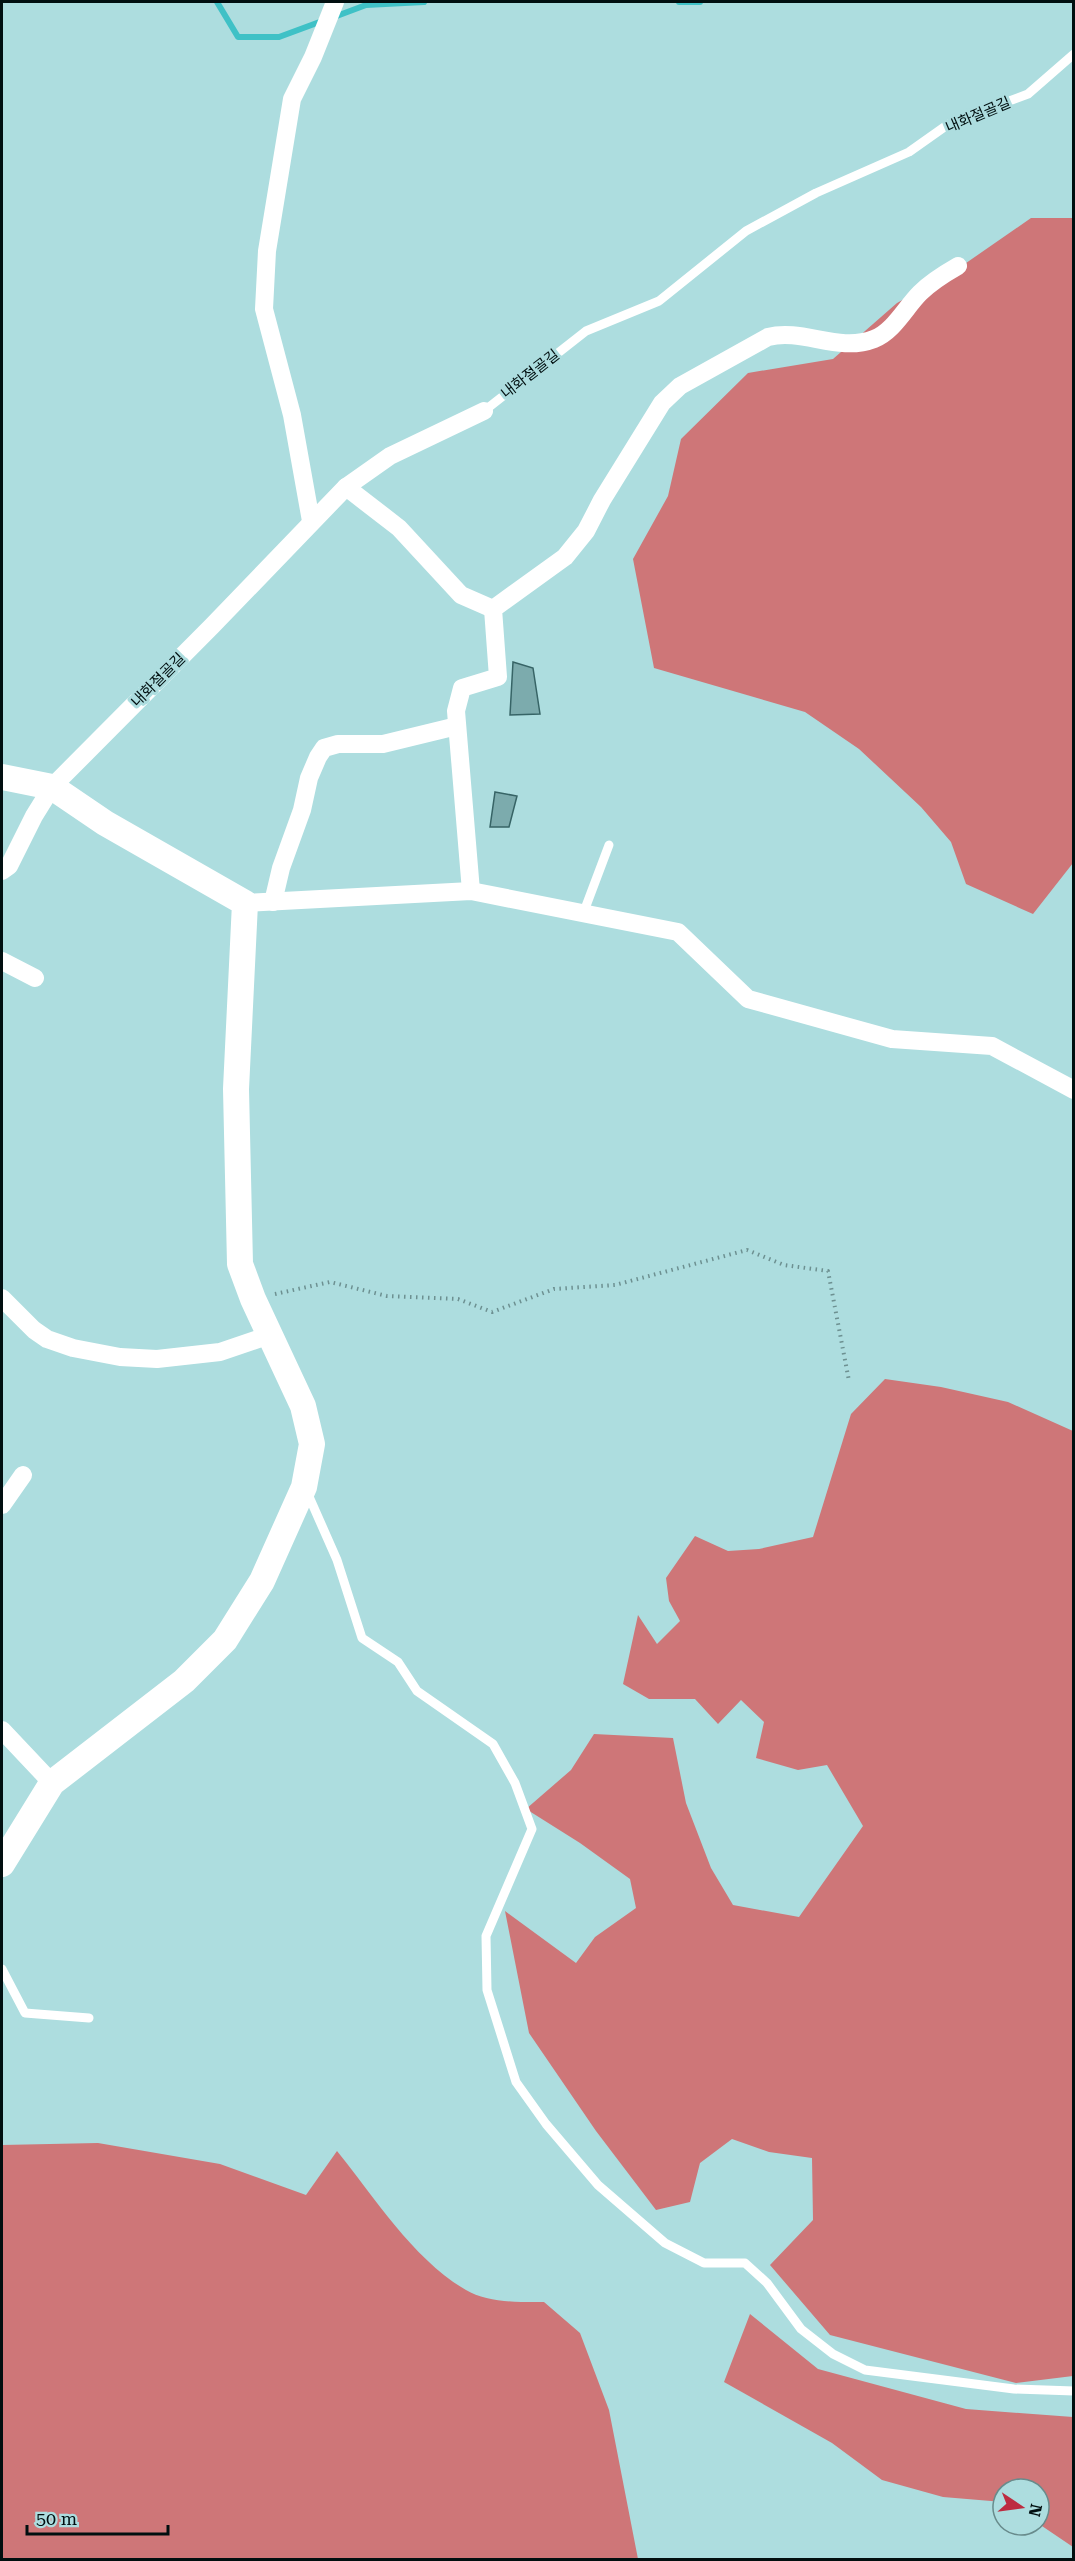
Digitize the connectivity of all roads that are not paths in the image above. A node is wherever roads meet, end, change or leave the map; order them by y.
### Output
1 (335, 2) edge
2 (1074, 54) edge
3 (958, 266) dead end
4 (484, 411) joint
5 (346, 487) junction
6 (311, 521) junction
7 (493, 609) junction
8 (457, 726) junction
9 (2, 777) edge
10 (52, 786) junction
11 (609, 845) dead end
12 (2, 871) edge
13 (471, 891) junction
14 (273, 902) junction
15 (245, 903) junction
16 (583, 914) junction
17 (2, 960) edge
18 (35, 978) dead end
19 (1074, 1090) edge
20 (2, 1298) edge
21 (270, 1335) junction
22 (23, 1475) dead end
23 (304, 1487) junction
24 (2, 1505) edge
25 (2, 1730) edge
26 (52, 1783) junction
27 (2, 1864) edge
28 (2, 1969) edge
29 (89, 2018) dead end
30 (1074, 2391) edge

1 - 6 street
2 - 4 lane, 내화절골길
3 - 7 street
4 - 5 street, 내화절골길
5 - 6 street, 내화절골길
5 - 7 street
6 - 10 street, 내화절골길
7 - 8 street
8 - 13 street
8 - 14 street
9 - 10 street
10 - 12 street, 내화절골길
10 - 15 street
11 - 16 lane
13 - 14 street
13 - 16 street
14 - 15 street
15 - 21 street
16 - 19 street
17 - 18 street
20 - 21 street
21 - 23 street
22 - 24 street
23 - 26 street
23 - 30 lane
25 - 26 street
26 - 27 street
28 - 29 lane

